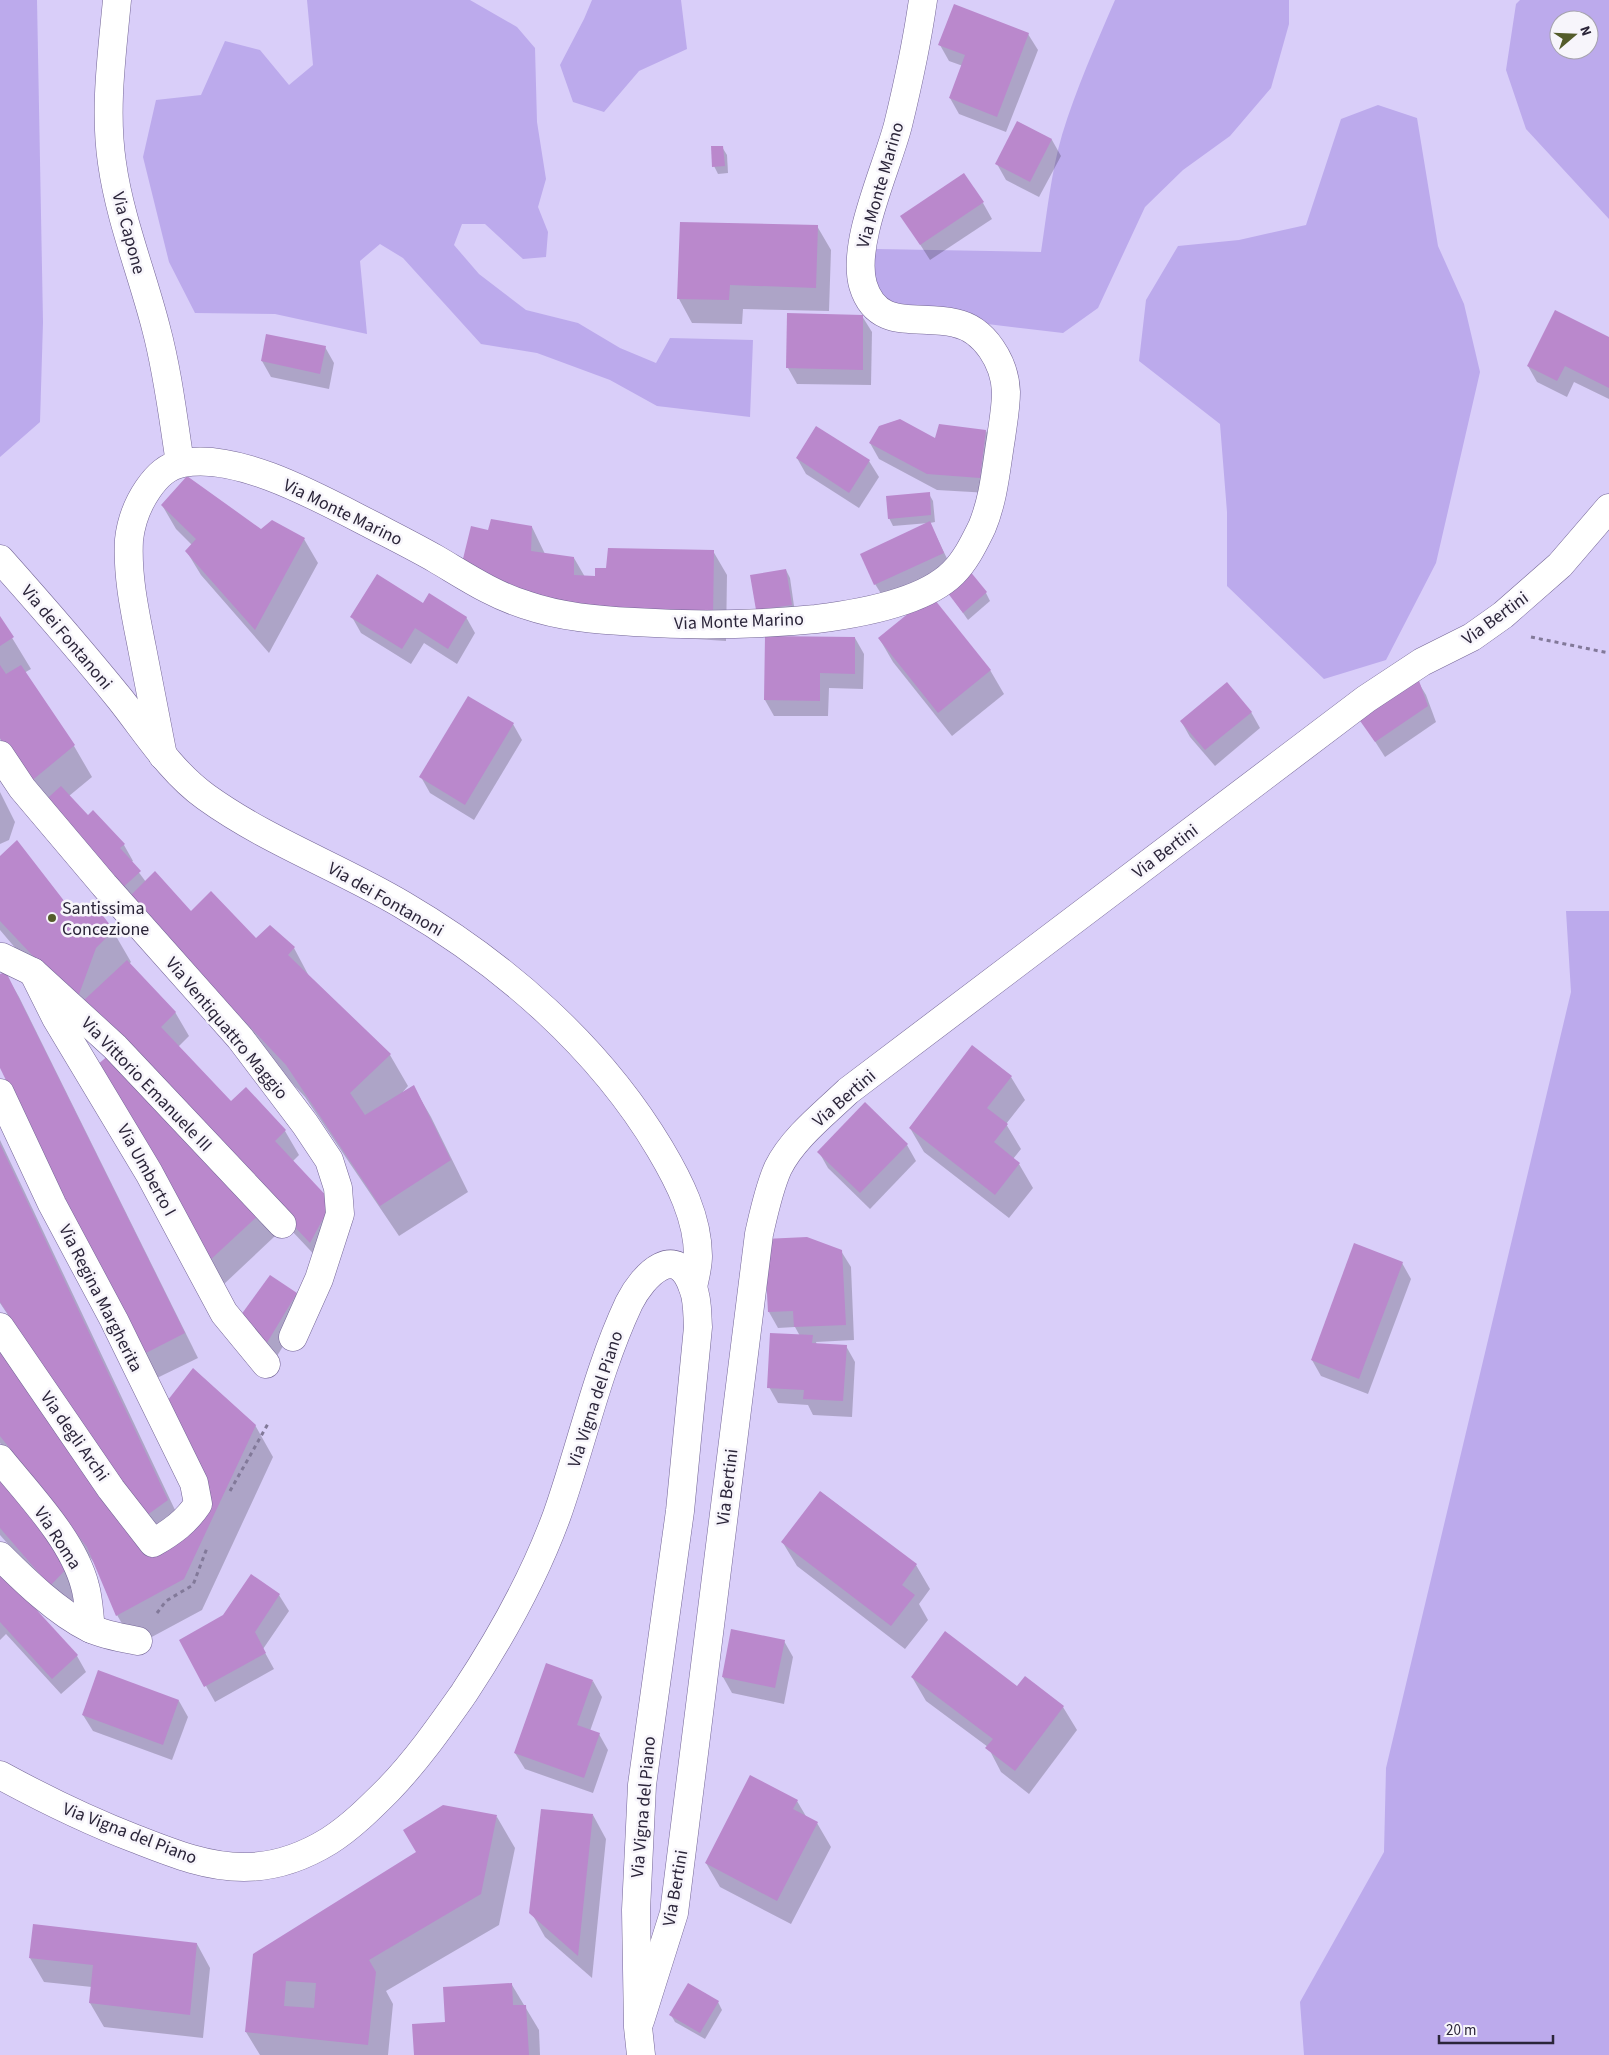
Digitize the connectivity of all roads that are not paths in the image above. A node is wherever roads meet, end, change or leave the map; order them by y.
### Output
1 (116, 0) edge
2 (923, 0) edge
3 (180, 463) junction
4 (1609, 508) edge
5 (0, 559) edge
6 (0, 755) edge
7 (163, 756) junction
8 (2, 957) dead end
9 (33, 972) junction
10 (0, 1093) edge
11 (282, 1224) dead end
12 (693, 1287) junction
13 (0, 1327) edge
14 (292, 1338) dead end
15 (266, 1364) dead end
16 (0, 1459) edge
17 (153, 1543) joint
18 (0, 1556) edge
19 (91, 1629) junction
20 (138, 1641) dead end
21 (0, 1774) edge
22 (638, 2027) junction
23 (641, 2055) edge

1 - 3 street, Via Capone
2 - 3 street, Via Monte Marino
3 - 7 street
4 - 22 street, Via Bertini
5 - 7 street, Via dei Fontanoni
6 - 14 street, Via Ventiquattro Maggio
7 - 12 street, Via dei Fontanoni
8 - 9 street, Via Vittorio Emanuele III
9 - 11 street, Via Vittorio Emanuele III
9 - 15 street, Via Umberto I
10 - 17 street, Via Regina Margherita
12 - 21 street, Via Vigna del Piano
12 - 22 street, Via Vigna del Piano
13 - 17 street, Via degli Archi
16 - 19 street, Via Roma
18 - 19 street
19 - 20 street
22 - 23 street, Via Vigna del Piano

